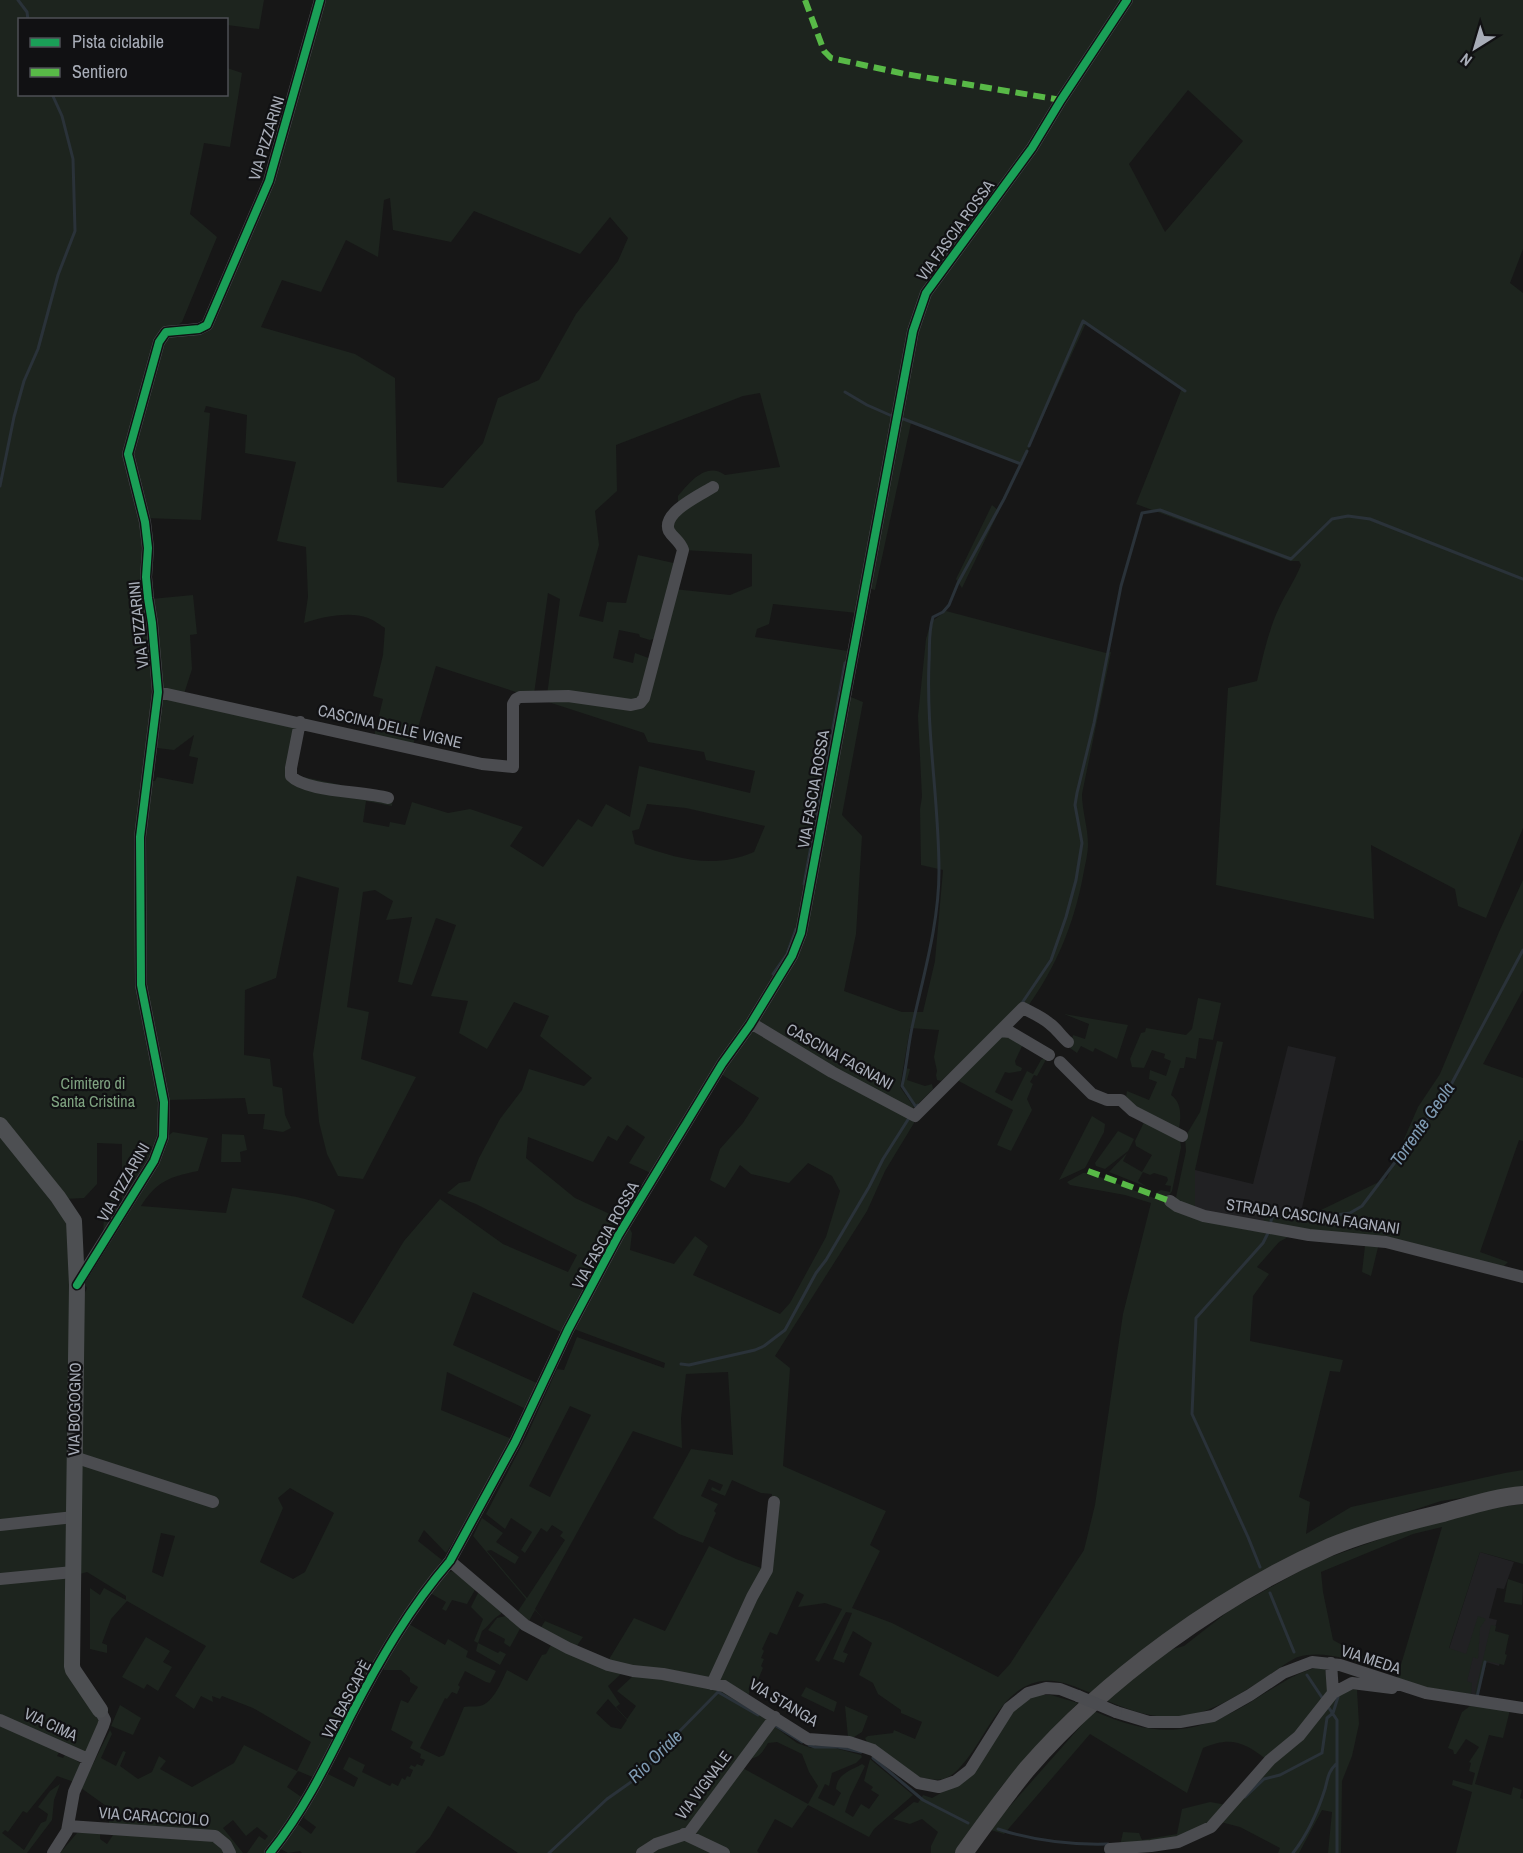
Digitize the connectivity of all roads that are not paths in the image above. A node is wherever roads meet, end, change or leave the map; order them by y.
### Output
1 (320, 0) edge
2 (1127, 0) edge
3 (713, 487) dead end
4 (158, 692) junction
5 (300, 722) junction
6 (388, 798) dead end
7 (750, 1025) junction
8 (1000, 1031) junction
9 (1068, 1042) dead end
10 (1049, 1055) dead end
11 (1060, 1062) dead end
12 (0, 1125) edge
13 (1182, 1136) dead end
14 (1170, 1201) dead end
15 (1523, 1277) edge
16 (77, 1285) junction
17 (74, 1457) junction
18 (1523, 1495) edge
19 (213, 1502) dead end
20 (774, 1502) dead end
21 (74, 1517) junction
22 (0, 1525) edge
23 (450, 1561) junction
24 (73, 1572) junction
25 (0, 1579) edge
26 (1331, 1663) junction
27 (712, 1684) junction
28 (1410, 1689) junction
29 (1078, 1696) joint
30 (1328, 1700) junction
31 (1523, 1708) edge
32 (100, 1710) joint
33 (775, 1716) junction
34 (0, 1720) edge
35 (88, 1759) junction
36 (68, 1826) junction
37 (684, 1834) junction
38 (1110, 1849) dead end
39 (53, 1853) edge
40 (230, 1853) edge
41 (270, 1853) edge
42 (642, 1853) edge
43 (724, 1853) edge
44 (964, 1853) edge

1 - 4 street, VIA PIZZARINI
2 - 7 street, VIA FASCIA ROSSA
3 - 5 street, CASCINA DELLE VIGNE
4 - 5 street, CASCINA DELLE VIGNE
4 - 16 street, VIA PIZZARINI
5 - 6 street
7 - 8 street, CASCINA FAGNANI
7 - 23 street, VIA FASCIA ROSSA
8 - 9 street
8 - 10 street
11 - 13 street
12 - 16 main road, VIA BOGOGNO
14 - 15 street, STRADA CASCINA FAGNANI
16 - 17 main road, VIA BOGOGNO
17 - 19 street
17 - 21 main road, VIA BOGOGNO
18 - 44 highway
20 - 27 street
21 - 22 street
21 - 24 main road, VIA BOGOGNO
23 - 27 street, VIA STANGA
23 - 41 street, VIA BASCAPÈ
24 - 25 street
24 - 32 main road, VIA BOGOGNO
26 - 28 street, VIA MEDA
26 - 29 street, VIA MEDA, bridge
26 - 30 street
27 - 33 street, VIA STANGA
28 - 30 street
28 - 31 street, VIA MEDA
29 - 33 street, VIA STANGA
30 - 38 street
32 - 35 street
33 - 37 street, VIA VIGNALE
34 - 35 street, VIA CIMA
35 - 36 street
36 - 39 street
36 - 40 street, VIA CARACCIOLO
37 - 42 street, VIA VIGNALE
37 - 43 street

